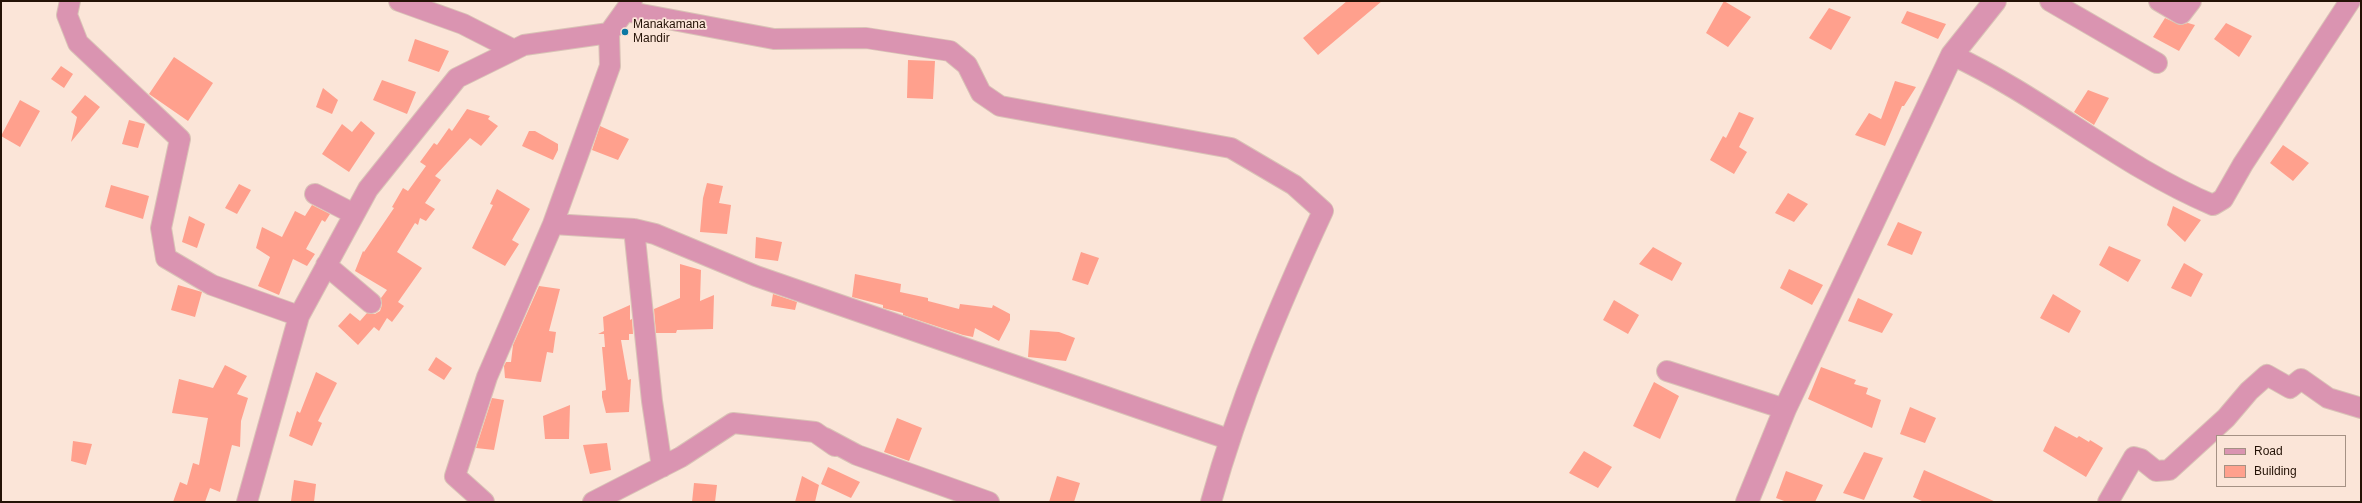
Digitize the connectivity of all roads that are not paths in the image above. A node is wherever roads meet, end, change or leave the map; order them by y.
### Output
1 (70, 1) edge
2 (399, 1) edge
3 (1995, 1) edge
4 (2050, 1) edge
5 (2159, 1) edge
6 (2191, 1) edge
7 (2350, 1) edge
8 (628, 6) edge
9 (609, 33) junction
10 (514, 50) junction
11 (1952, 55) junction
12 (2157, 63) dead end
13 (315, 194) dead end
14 (354, 214) junction
15 (553, 224) junction
16 (634, 229) junction
17 (326, 265) junction
18 (371, 303) dead end
19 (299, 316) junction
20 (1667, 371) dead end
21 (2361, 408) edge
22 (1785, 409) junction
23 (815, 432) junction
24 (1228, 439) junction
25 (835, 446) dead end
26 (662, 467) junction
27 (246, 502) edge
28 (484, 502) edge
29 (593, 502) edge
30 (989, 502) edge
31 (1211, 502) edge
32 (1747, 502) edge
33 (2108, 502) edge

1 - 19 street
2 - 10 street
3 - 11 street
4 - 12 street
5 - 6 street
7 - 11 street
8 - 9 street
8 - 24 street
9 - 10 street
9 - 15 street
10 - 14 street
11 - 22 street
13 - 14 street
14 - 17 street
15 - 16 street
15 - 28 street
16 - 24 street
16 - 26 street
17 - 18 street
17 - 19 street
19 - 27 street
20 - 22 street
21 - 33 street
22 - 32 street
23 - 25 street
23 - 26 street
23 - 30 street
24 - 31 street
26 - 29 street

